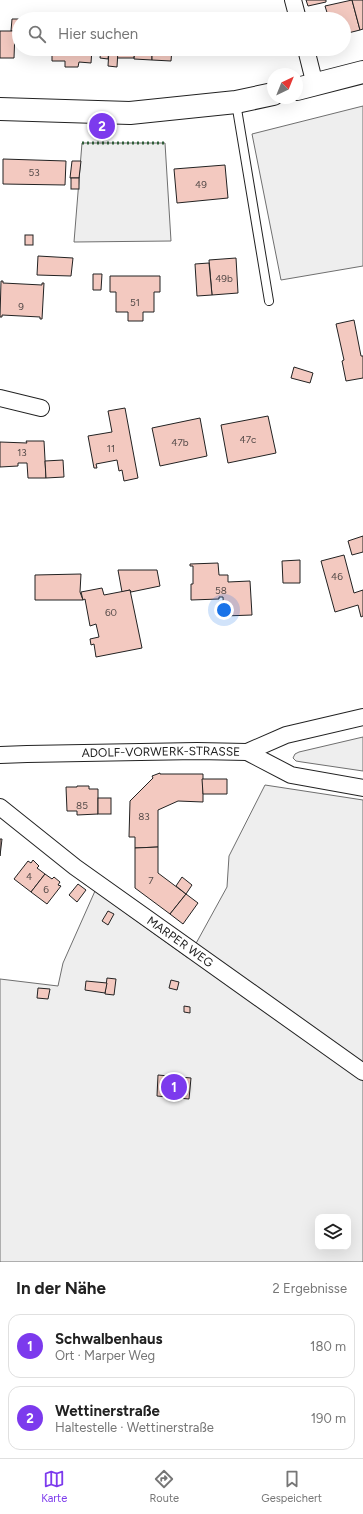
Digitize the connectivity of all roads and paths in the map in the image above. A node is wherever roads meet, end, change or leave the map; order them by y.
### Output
1 (293, 0) edge
2 (296, 12) edge
3 (306, 56) edge
4 (363, 72) edge
5 (306, 87) edge
6 (267, 95) edge
7 (236, 102) junction
8 (0, 109) edge
9 (269, 301) dead end
10 (0, 398) edge
11 (41, 408) dead end
12 (363, 717) edge
13 (247, 752) junction
14 (0, 755) edge
15 (363, 788) edge
16 (0, 807) edge
17 (363, 1072) edge

1 - 2 street
3 - 5 street
4 - 5 street
6 - 7 street
7 - 8 street
7 - 9 lane
10 - 11 street
12 - 13 street
13 - 14 street, ADOLF-VORWERK-STRASSE
13 - 15 street, ADOLF-VORWERK-STRASSE
16 - 17 street, MARPER WEG

